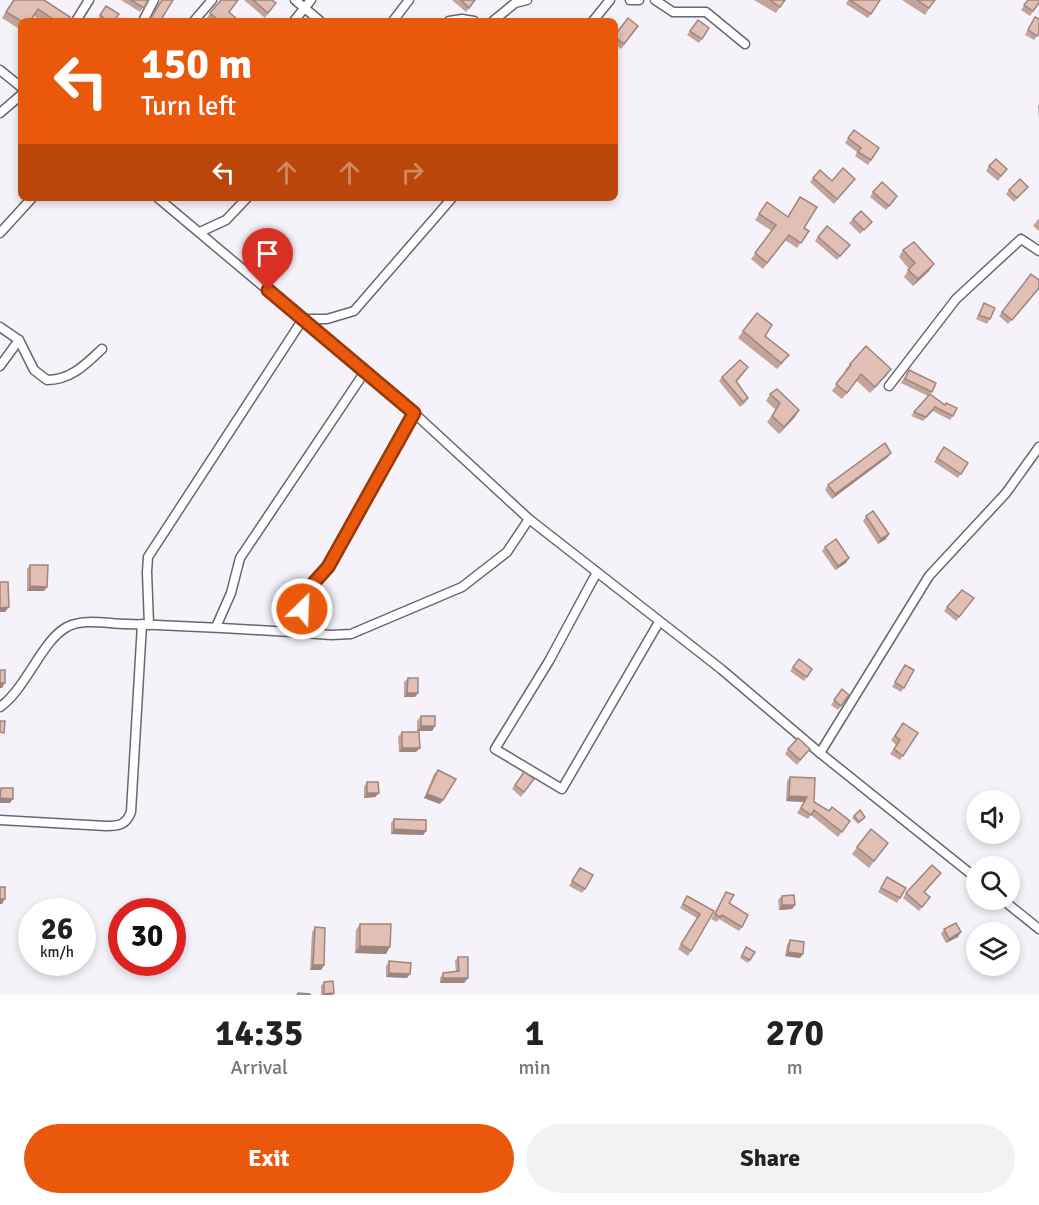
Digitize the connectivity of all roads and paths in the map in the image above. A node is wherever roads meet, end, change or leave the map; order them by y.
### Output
1 (89, 0) edge
2 (154, 0) edge
3 (212, 0) edge
4 (294, 0) edge
5 (311, 0) edge
6 (409, 0) edge
7 (527, 0) edge
8 (610, 0) edge
9 (630, 0) edge
10 (639, 0) edge
11 (655, 0) edge
12 (305, 8) junction
13 (78, 18) edge
14 (145, 18) edge
15 (197, 18) edge
16 (297, 18) edge
17 (317, 18) edge
18 (395, 18) edge
19 (497, 18) edge
20 (596, 18) edge
21 (745, 44) dead end
22 (0, 70) edge
23 (18, 85) edge
24 (18, 98) edge
25 (0, 113) edge
26 (29, 201) edge
27 (162, 201) edge
28 (244, 201) edge
29 (449, 201) edge
30 (200, 232) junction
31 (0, 233) edge
32 (1039, 251) edge
33 (303, 319) junction
34 (0, 327) edge
35 (19, 340) junction
36 (102, 349) dead end
37 (0, 366) edge
38 (364, 373) junction
39 (889, 386) dead end
40 (414, 413) junction
41 (1039, 447) edge
42 (529, 519) junction
43 (597, 572) junction
44 (659, 622) junction
45 (145, 624) junction
46 (216, 627) junction
47 (298, 633) junction
48 (0, 707) edge
49 (820, 753) junction
50 (0, 820) edge
51 (966, 870) edge
52 (1015, 910) edge
53 (1039, 929) edge

1 - 13 street
2 - 14 street
3 - 15 street
4 - 12 street
5 - 12 street
6 - 18 street
7 - 19 street
8 - 20 street
9 - 10 street
11 - 21 street
12 - 16 street
12 - 17 street
22 - 23 street
24 - 25 street
26 - 31 street
27 - 30 street
28 - 30 street
29 - 33 street
30 - 33 street
32 - 39 street
33 - 38 street
33 - 45 street
34 - 35 street
35 - 36 street
35 - 37 street
38 - 40 street
38 - 46 street
40 - 42 street
40 - 47 street
41 - 49 street
42 - 43 street
42 - 47 street
43 - 44 street
43 - 44 street
44 - 49 street
45 - 46 street
45 - 48 street
45 - 50 street
46 - 47 street
49 - 51 street
52 - 53 street

